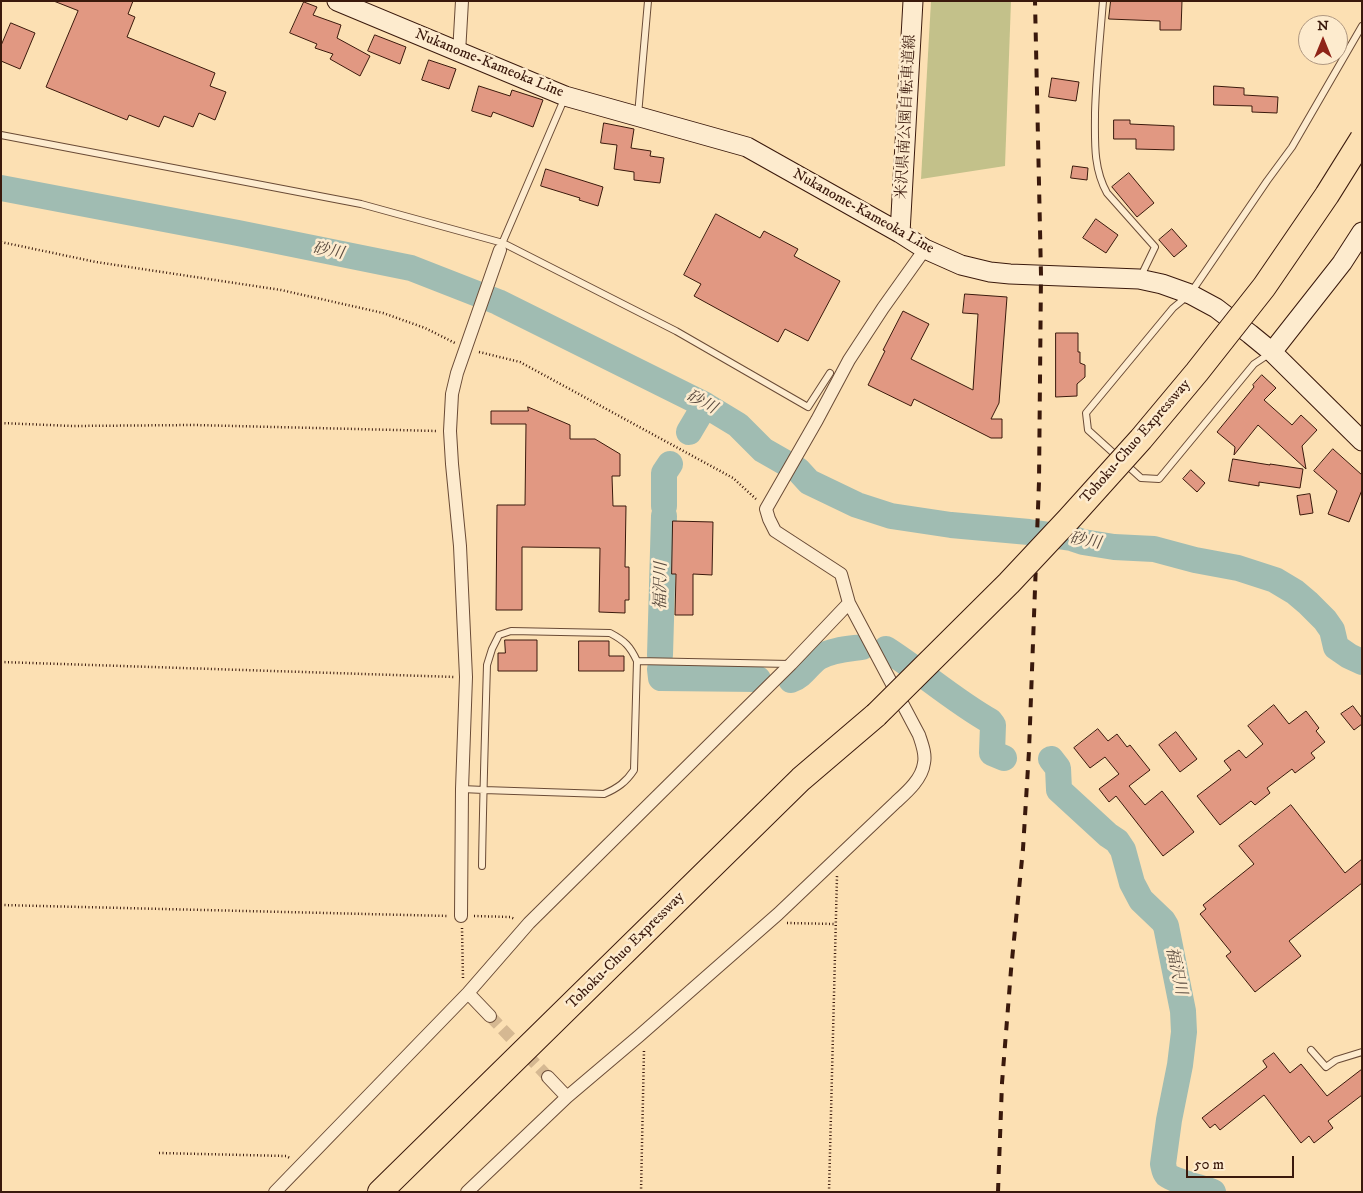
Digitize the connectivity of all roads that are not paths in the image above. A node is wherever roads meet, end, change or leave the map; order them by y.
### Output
1 (336, 1) edge
2 (462, 1) edge
3 (648, 1) edge
4 (913, 1) edge
5 (1103, 1) edge
6 (1362, 26) edge
7 (459, 53) junction
8 (566, 96) junction
9 (638, 116) junction
10 (1, 135) edge
11 (1362, 139) edge
12 (900, 232) junction
13 (1362, 232) edge
14 (501, 246) junction
15 (925, 249) junction
16 (1139, 279) junction
17 (1190, 294) junction
18 (1272, 352) junction
19 (830, 373) dead end
20 (1362, 441) edge
21 (849, 603) junction
22 (637, 661) junction
23 (791, 664) junction
24 (876, 715) junction
25 (462, 789) junction
26 (484, 790) junction
27 (482, 866) dead end
28 (461, 916) road end
29 (468, 993) junction
30 (490, 1016) tunnel mouth
31 (1311, 1050) dead end
32 (1362, 1052) edge
33 (548, 1077) tunnel mouth
34 (567, 1097) junction
35 (275, 1192) edge
36 (380, 1192) edge
37 (393, 1192) edge
38 (467, 1192) edge

1 - 7 main road, Nukanome-Kameoka Line
2 - 7 street
3 - 9 lane
4 - 12 main road, 米沢県南公園自転車道線
5 - 16 lane
6 - 17 lane
7 - 8 main road, Nukanome-Kameoka Line
8 - 9 main road, Nukanome-Kameoka Line
8 - 14 lane
9 - 12 main road, Nukanome-Kameoka Line
10 - 14 lane
11 - 24 highway, Tohoku-Chuo Expressway, bridge
12 - 15 main road, Nukanome-Kameoka Line
13 - 18 main road
14 - 19 lane
14 - 25 street
15 - 16 main road, Nukanome-Kameoka Line
15 - 21 street
16 - 17 main road, Nukanome-Kameoka Line
17 - 18 main road, Nukanome-Kameoka Line
17 - 18 lane
18 - 20 main road, Nukanome-Kameoka Line
21 - 23 street
21 - 34 street
22 - 23 lane
22 - 26 lane
22 - 26 lane
23 - 29 street
24 - 36 highway, Tohoku-Chuo Expressway
24 - 37 highway, Tohoku-Chuo Expressway
25 - 26 lane
25 - 28 street
26 - 27 lane
29 - 30 street
29 - 35 street
31 - 32 lane
33 - 34 street
34 - 38 street

